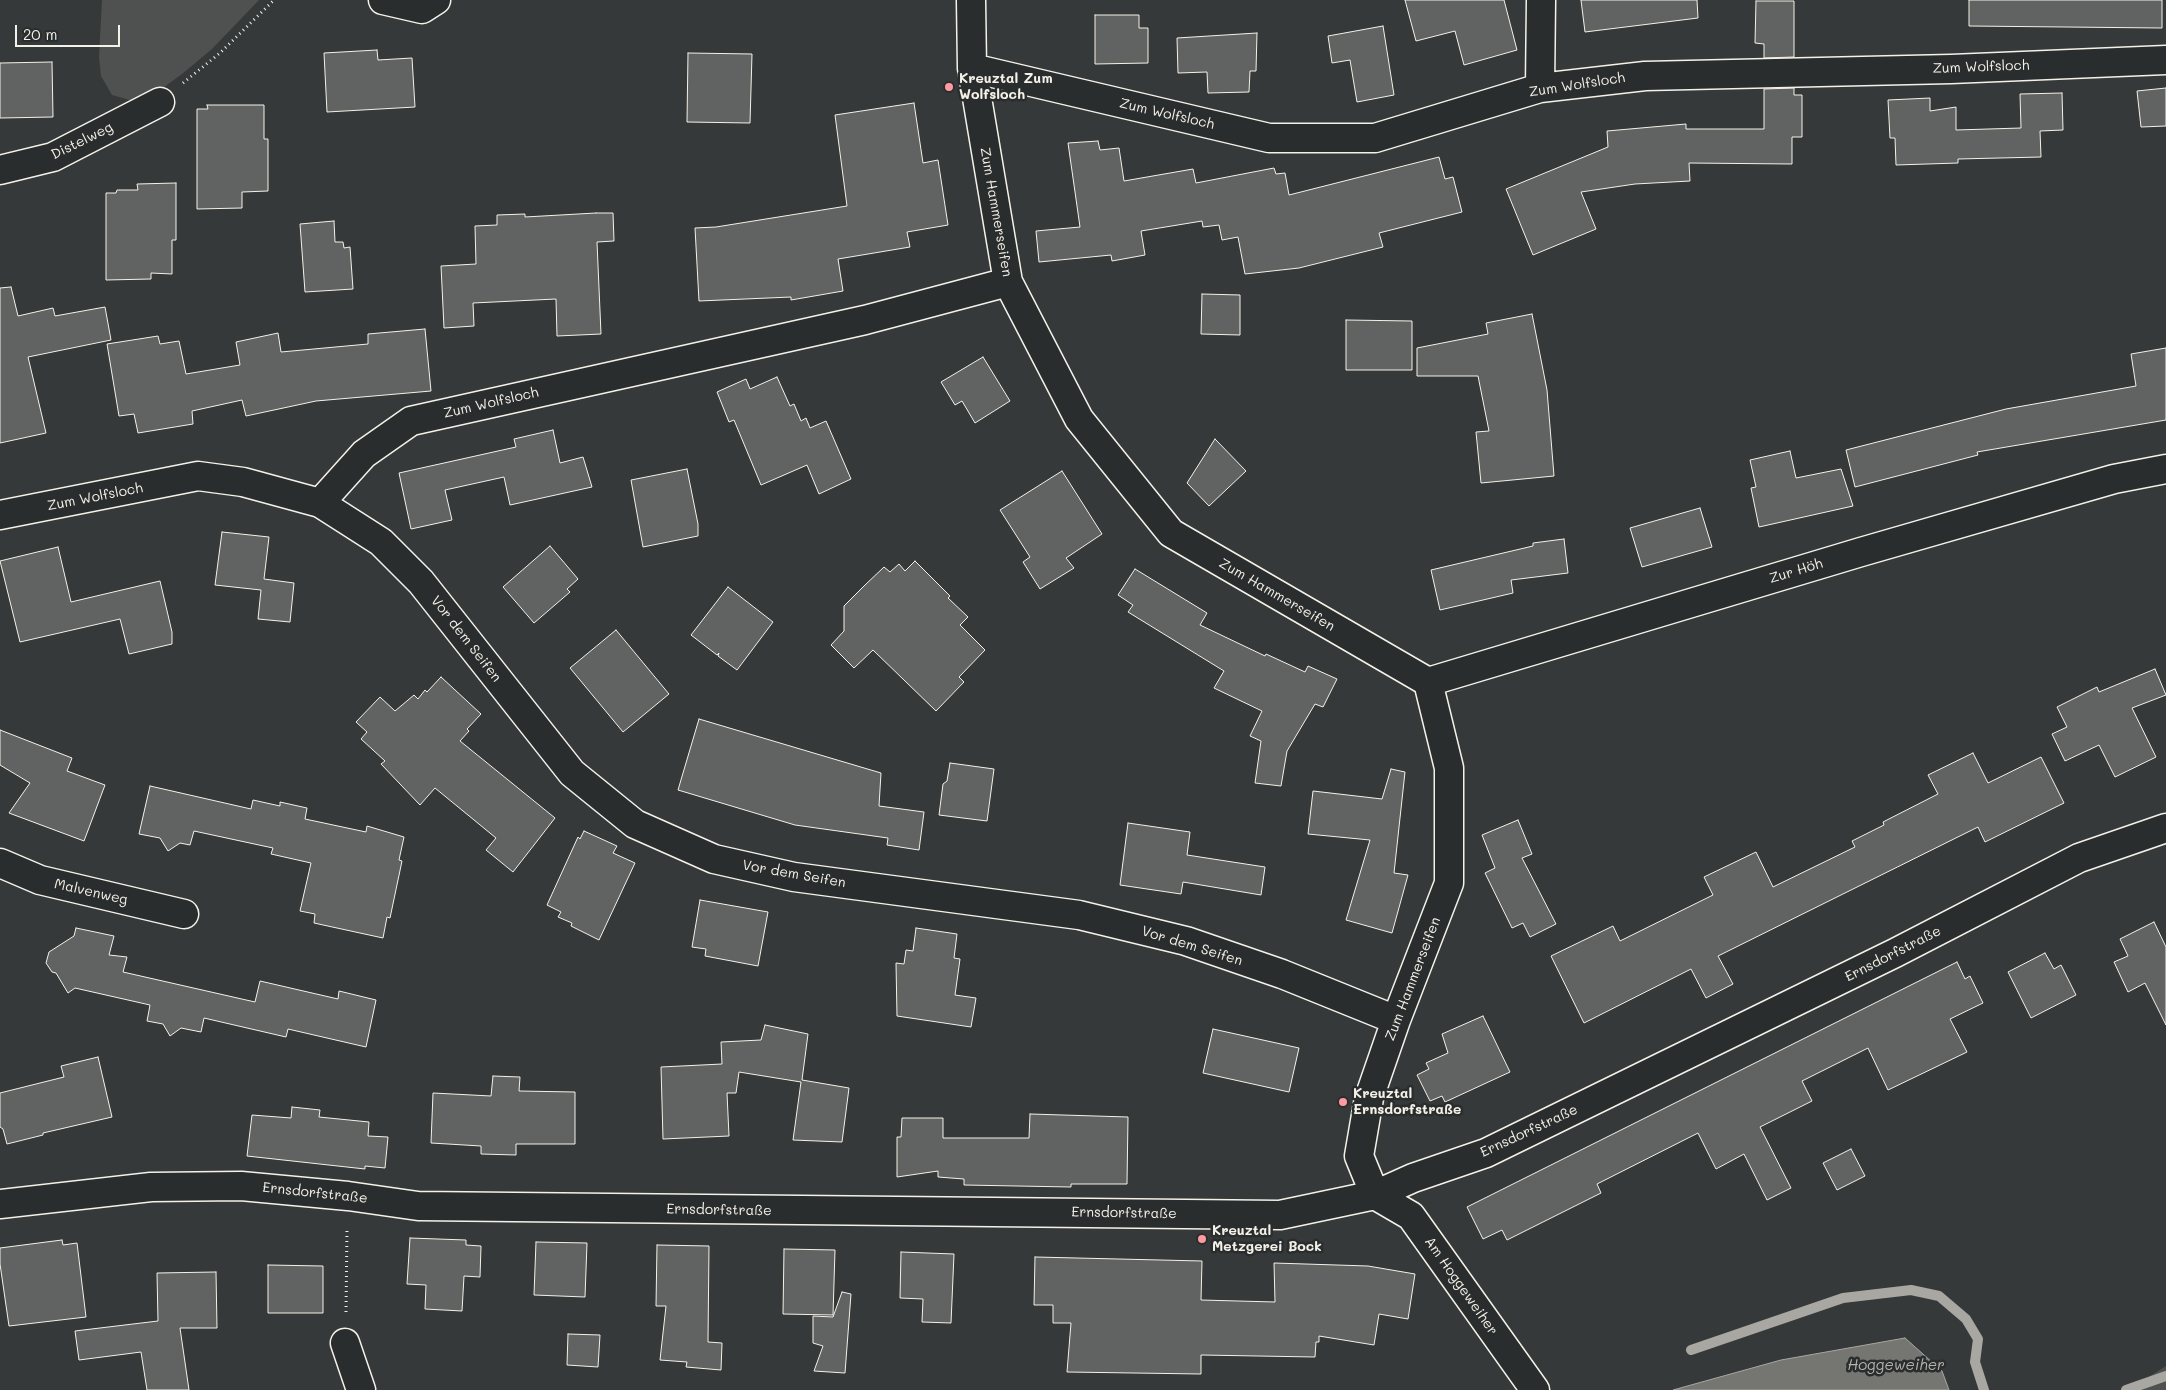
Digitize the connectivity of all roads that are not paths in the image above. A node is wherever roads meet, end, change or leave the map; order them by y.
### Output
1 (383, 0) edge
2 (436, 0) edge
3 (971, 0) edge
4 (1541, 0) edge
5 (2166, 60) edge
6 (972, 68) junction
7 (1540, 88) junction
8 (160, 102) road end
9 (0, 170) edge
10 (1008, 282) junction
11 (2166, 469) edge
12 (320, 503) junction
13 (0, 515) edge
14 (1428, 682) junction
15 (2166, 828) edge
16 (0, 863) edge
17 (184, 914) dead end
18 (1396, 1020) junction
19 (1375, 1195) junction
20 (0, 1204) edge
21 (345, 1342) road end
22 (361, 1390) edge
23 (1535, 1390) edge

1 - 2 street
3 - 6 street, Zum Hammerseifen
4 - 7 street
5 - 7 street, Zum Wolfsloch
6 - 7 street, Zum Wolfsloch
6 - 10 street, Zum Hammerseifen
8 - 9 street, Distelweg
10 - 12 street, Zum Wolfsloch
10 - 14 street, Zum Hammerseifen
11 - 14 street, Zur Höh
12 - 13 street, Zum Wolfsloch
12 - 18 street, Vor dem Seifen
14 - 18 street, Zum Hammerseifen
15 - 19 street, Ernsdorfstraße
16 - 17 street, Malvenweg
18 - 19 street, Zum Hammerseifen
19 - 20 street, Ernsdorfstraße
19 - 23 street, Am Hoggeweiher
21 - 22 street

